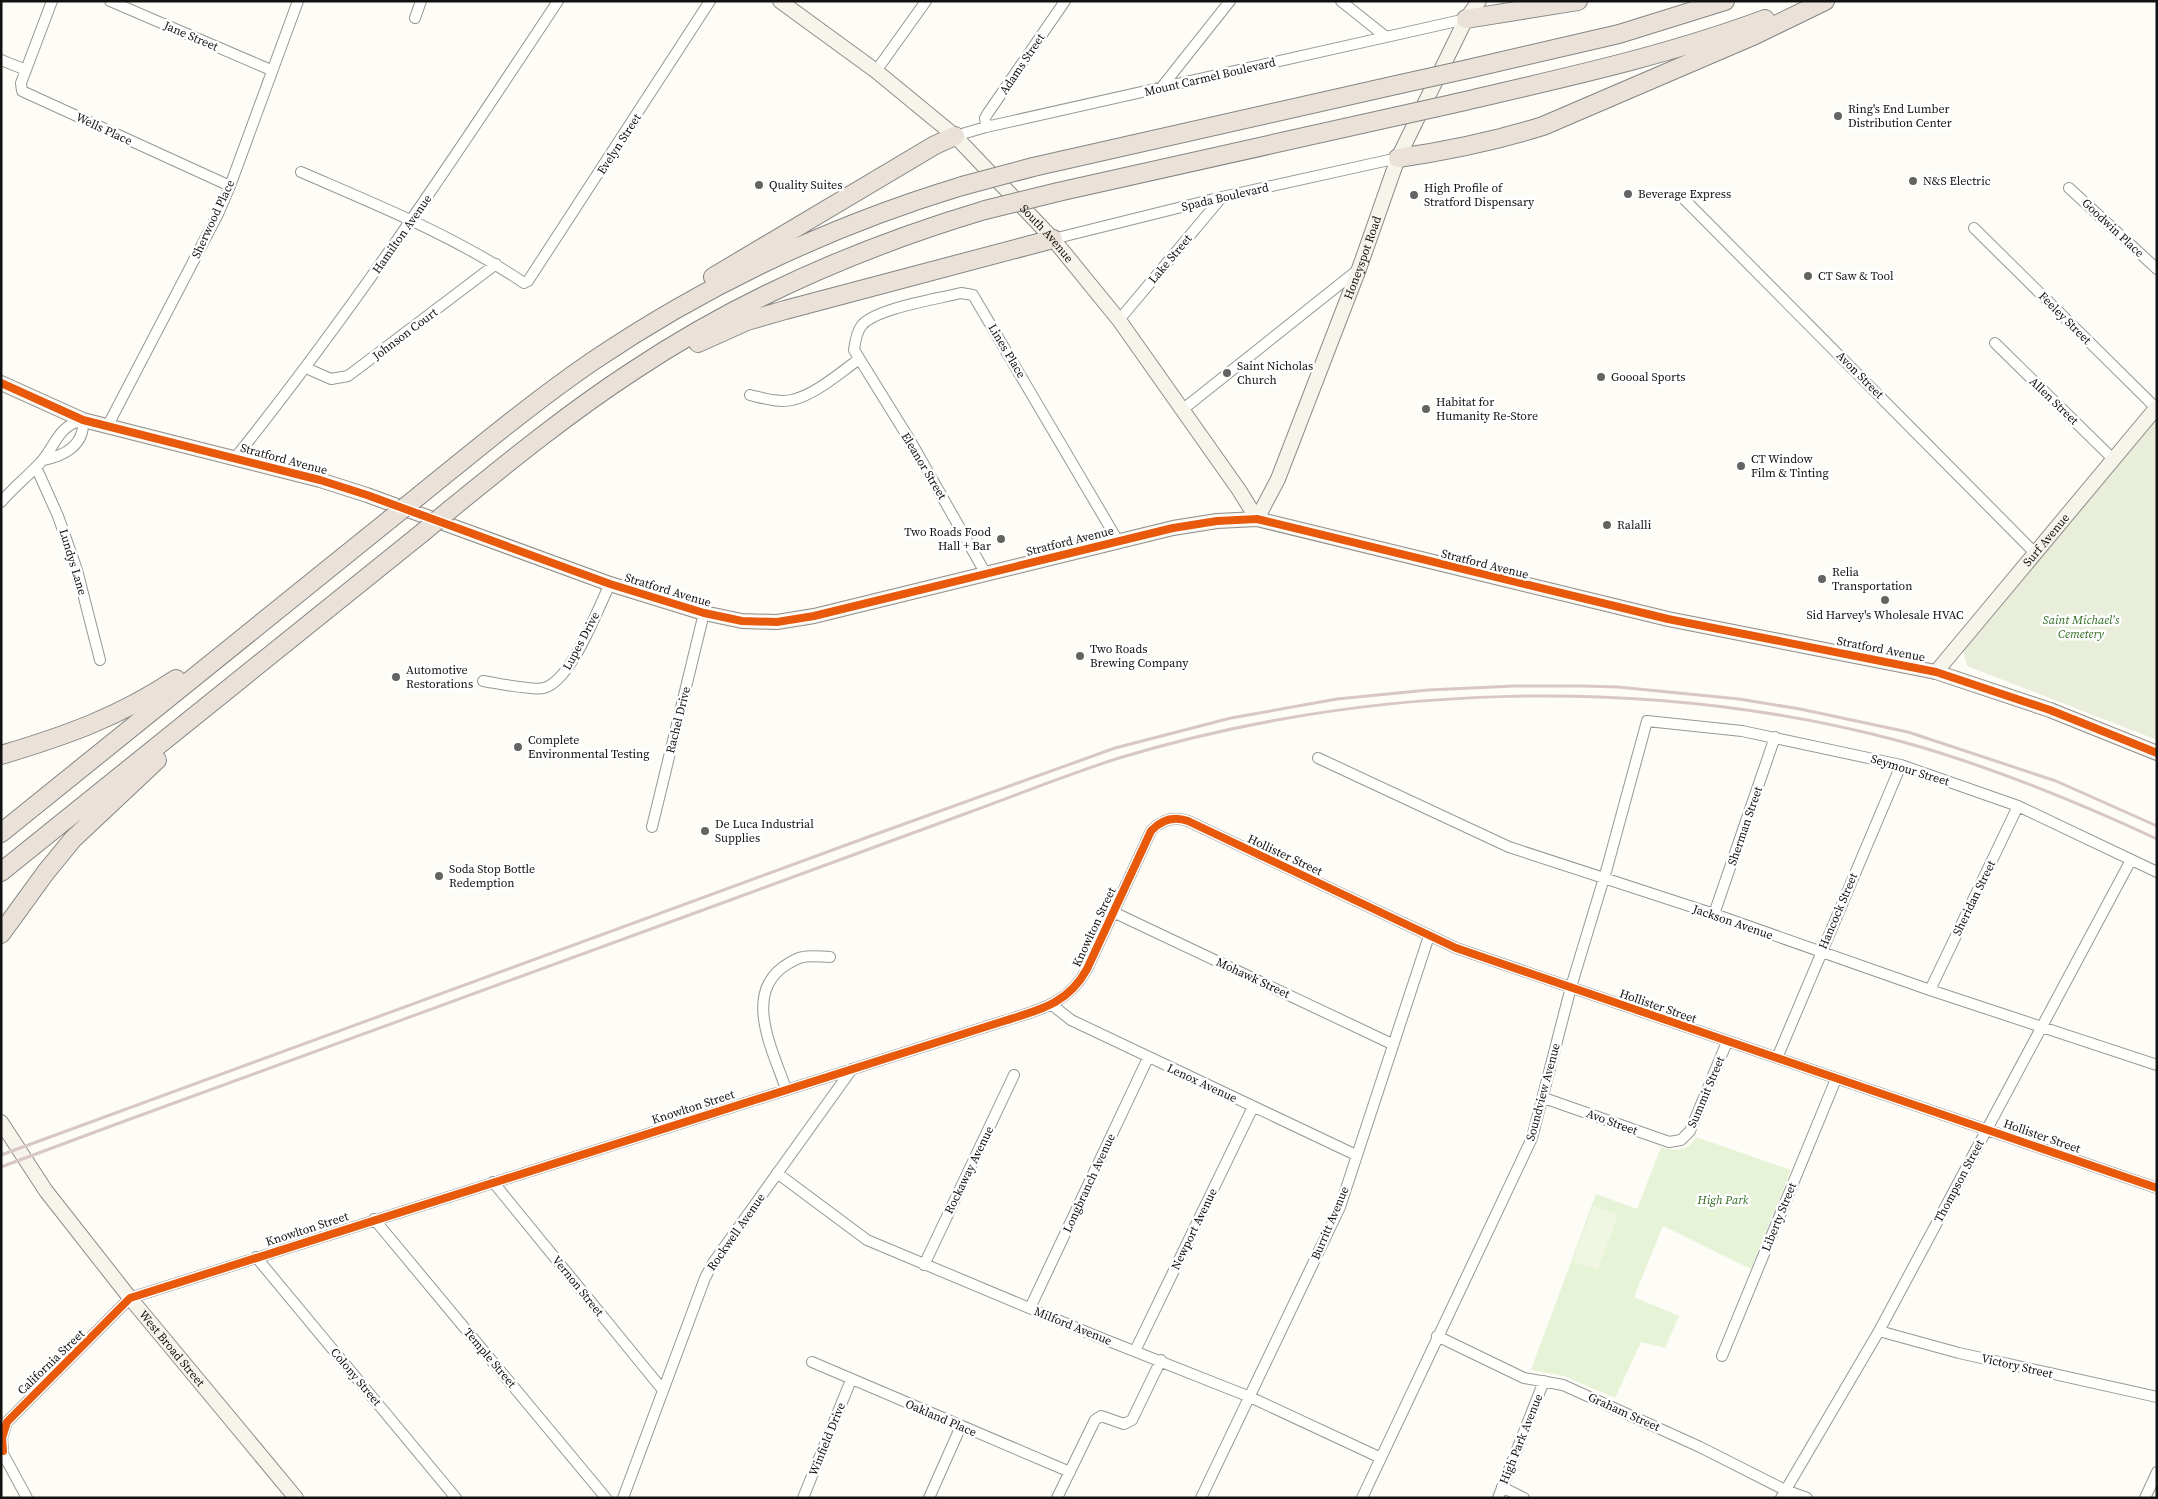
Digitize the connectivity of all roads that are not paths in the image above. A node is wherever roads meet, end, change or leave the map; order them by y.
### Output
1 (52, 1) edge
2 (110, 1) edge
3 (298, 1) edge
4 (421, 1) edge
5 (558, 1) edge
6 (710, 1) edge
7 (926, 1) edge
8 (1065, 1) edge
9 (1230, 1) edge
10 (1341, 1) edge
11 (1479, 1) edge
12 (1500, 1) edge
13 (1578, 1) edge
14 (1725, 1) edge
15 (1807, 1) edge
16 (1825, 1) edge
17 (783, 2) edge
18 (1517, 11) junction
19 (415, 18) dead end
20 (1466, 19) junction
21 (1386, 37) junction
22 (1, 60) edge
23 (26, 70) junction
24 (271, 70) junction
25 (876, 71) junction
26 (1161, 88) junction
27 (986, 127) junction
28 (955, 136) junction
29 (1398, 158) junction
30 (301, 172) dead end
31 (230, 186) junction
32 (2069, 188) dead end
33 (1222, 197) junction
34 (1683, 198) dead end
35 (412, 220) junction
36 (1974, 228) dead end
37 (1053, 239) junction
38 (496, 264) junction
39 (2157, 268) edge
40 (1359, 269) junction
41 (1119, 320) junction
42 (1995, 343) dead end
43 (858, 360) junction
44 (592, 362) junction
45 (306, 368) junction
46 (1, 383) edge
47 (602, 392) junction
48 (750, 395) dead end
49 (2156, 407) edge
50 (1182, 410) junction
51 (83, 420) junction
52 (107, 427) junction
53 (235, 458) junction
54 (2113, 459) junction
55 (39, 464) junction
56 (1, 502) edge
57 (1258, 519) junction
58 (1118, 541) junction
59 (2036, 552) junction
60 (986, 574) junction
61 (610, 584) junction
62 (704, 613) junction
63 (271, 615) junction
64 (282, 645) junction
65 (100, 660) dead end
66 (1936, 672) junction
67 (483, 681) dead end
68 (1647, 721) joint
69 (1775, 737) junction
70 (2157, 753) edge
71 (1, 755) edge
72 (1318, 758) dead end
73 (1900, 765) junction
74 (2018, 806) junction
75 (1165, 820) joint
76 (652, 827) dead end
77 (1, 833) edge
78 (2131, 860) junction
79 (1, 872) edge
80 (2157, 872) edge
81 (1604, 878) junction
82 (1114, 912) junction
83 (1714, 914) junction
84 (1, 934) edge
85 (1429, 936) junction
86 (1821, 952) junction
87 (830, 957) dead end
88 (1571, 987) junction
89 (1930, 990) junction
90 (1052, 1005) junction
91 (2041, 1027) junction
92 (1727, 1042) junction
93 (1392, 1044) junction
94 (1148, 1058) junction
95 (1777, 1058) junction
96 (2155, 1062) edge
97 (852, 1069) junction
98 (1014, 1075) dead end
99 (1836, 1079) junction
100 (786, 1088) junction
101 (1544, 1098) junction
102 (1253, 1107) junction
103 (1, 1122) edge
104 (1986, 1129) junction
105 (1681, 1140) joint
106 (1356, 1155) junction
107 (778, 1174) junction
108 (494, 1182) junction
109 (2157, 1188) edge
110 (374, 1219) junction
111 (256, 1257) junction
112 (924, 1265) junction
113 (130, 1298) junction
114 (1030, 1308) junction
115 (1879, 1331) junction
116 (1437, 1336) junction
117 (1135, 1351) junction
118 (1722, 1356) dead end
119 (1161, 1360) junction
120 (812, 1362) dead end
121 (851, 1380) junction
122 (1544, 1381) junction
123 (662, 1389) junction
124 (1250, 1397) junction
125 (2157, 1398) edge
126 (961, 1426) junction
127 (2, 1450) edge
128 (1381, 1458) junction
129 (1070, 1472) junction
130 (2157, 1472) edge
131 (1502, 1487) junction
132 (1783, 1494) edge
133 (27, 1498) edge
134 (296, 1498) edge
135 (456, 1498) edge
136 (606, 1498) edge
137 (623, 1498) edge
138 (803, 1498) edge
139 (929, 1498) edge
140 (1057, 1498) edge
141 (1201, 1498) edge
142 (1362, 1498) edge
143 (1498, 1498) edge
144 (1524, 1498) edge
145 (1806, 1498) edge
146 (2146, 1498) edge

1 - 23 street
2 - 24 street, Jane Street
3 - 24 street, Sherwood Place
4 - 19 street
5 - 35 street, Hamilton Avenue
6 - 38 street, Evelyn Street
7 - 25 street
8 - 27 street, Adams Street
9 - 26 street
10 - 21 street
11 - 20 main road, Honeyspot Road
12 - 18 highway
13 - 18 highway
14 - 44 highway, bridge
15 - 47 highway, bridge
16 - 29 highway
17 - 25 main road, South Avenue
18 - 20 highway
20 - 21 street, Mount Carmel Boulevard
20 - 29 main road, Honeyspot Road
21 - 26 street, Mount Carmel Boulevard
22 - 23 street
23 - 31 street, Wells Place
24 - 31 street, Sherwood Place
25 - 28 main road, South Avenue
26 - 27 street, Mount Carmel Boulevard
27 - 28 street, Mount Carmel Boulevard
28 - 37 main road, South Avenue
28 - 44 highway
29 - 33 street, Spada Boulevard
29 - 40 main road, Honeyspot Road
30 - 35 street
31 - 52 street, Sherwood Place
32 - 39 street, Goodwin Place
33 - 37 street, Spada Boulevard
33 - 41 street, Lake Street
34 - 59 street, Avon Street
35 - 38 street
35 - 45 street, Hamilton Avenue
36 - 49 street, Feeley Street
37 - 41 main road, South Avenue
37 - 47 highway
38 - 45 street, Johnson Court
40 - 50 street
40 - 57 main road, Honeyspot Road
41 - 50 main road, South Avenue
42 - 54 street, Allen Street
43 - 48 street
43 - 58 street, Lines Place
43 - 60 street, Eleanor Street
44 - 63 highway, bridge
45 - 53 street, Hamilton Avenue
46 - 51 main road, Stratford Avenue
47 - 64 highway, bridge
49 - 54 main road, Surf Avenue
50 - 57 main road, South Avenue
51 - 52 main road, Stratford Avenue
51 - 55 street
51 - 55 street
52 - 53 main road, Stratford Avenue
53 - 61 main road, Stratford Avenue
54 - 59 main road, Surf Avenue
55 - 56 street
55 - 65 street, Lundys Lane
57 - 58 main road, Stratford Avenue
57 - 66 main road, Stratford Avenue
58 - 60 main road, Stratford Avenue
59 - 66 main road, Surf Avenue
60 - 62 main road, Stratford Avenue
61 - 62 main road, Stratford Avenue
61 - 67 street, Lupes Drive
62 - 76 street, Rachel Drive
63 - 71 highway
63 - 77 highway
64 - 79 highway
64 - 84 highway
66 - 70 main road, Stratford Avenue
68 - 69 street, Seymour Street
68 - 81 street, Soundview Avenue
69 - 73 street, Seymour Street
69 - 83 street, Sherman Street
72 - 81 street, Jackson Avenue
73 - 74 street, Seymour Street
73 - 86 street, Hancock Street
74 - 78 street, Seymour Street
74 - 89 street, Sheridan Street
75 - 82 street, Knowlton Street
75 - 85 street, Hollister Street
78 - 80 street, Seymour Street
78 - 91 street, Thompson Street
81 - 83 street, Jackson Avenue
81 - 88 street, Soundview Avenue
82 - 90 street, Knowlton Street
82 - 93 street, Mohawk Street
83 - 86 street, Jackson Avenue
85 - 88 street, Hollister Street
85 - 93 street, Burritt Avenue
86 - 89 street, Jackson Avenue
86 - 95 street, Hancock Street
87 - 100 street
88 - 92 street, Hollister Street
88 - 101 street, Soundview Avenue
89 - 91 street, Jackson Avenue
90 - 94 street, Lenox Avenue
90 - 97 street, Knowlton Street
91 - 96 street, Jackson Avenue
91 - 104 street, Thompson Street
92 - 95 street, Hollister Street
92 - 105 street, Summit Street
93 - 106 street, Burritt Avenue
94 - 102 street, Lenox Avenue
94 - 114 street, Longbranch Avenue
95 - 99 street, Hollister Street
97 - 100 street, Knowlton Street
97 - 107 street, Rockwell Avenue
98 - 112 street, Rockaway Avenue
99 - 104 street, Hollister Street
99 - 118 street, Liberty Street
100 - 108 street, Knowlton Street
101 - 105 street, Avo Street
101 - 116 street, Soundview Avenue
102 - 106 street, Lenox Avenue
102 - 117 street, Newport Avenue
103 - 113 main road, West Broad Street
104 - 109 street, Hollister Street
104 - 115 street, Thompson Street
106 - 124 street, Burritt Avenue
107 - 112 street, Milford Avenue
107 - 123 street, Rockwell Avenue
108 - 110 street, Knowlton Street
108 - 123 street, Vernon Street
110 - 111 street, Knowlton Street
110 - 136 street, Temple Street
111 - 113 street, Knowlton Street
111 - 135 street, Colony Street
112 - 114 street, Milford Avenue
113 - 127 street, California Street
113 - 134 main road, West Broad Street
114 - 117 street, Milford Avenue
115 - 125 street, Victory Street
115 - 132 street, Thompson Street
116 - 122 street, Graham Street
116 - 128 street, Soundview Avenue
117 - 119 street, Milford Avenue
119 - 124 street, Milford Avenue
119 - 129 street
120 - 121 street, Oakland Place
121 - 126 street, Oakland Place
121 - 138 street, Winfield Drive
122 - 131 street, High Park Avenue
122 - 132 street, Graham Street
123 - 137 street, Rockwell Avenue
124 - 128 street, Milford Avenue
124 - 141 street, Burritt Avenue
126 - 129 street, Oakland Place
126 - 139 street
127 - 133 street
128 - 142 street, Soundview Avenue
129 - 140 street
130 - 146 street
131 - 143 street, High Park Avenue
131 - 144 street
132 - 145 street, Graham Street

